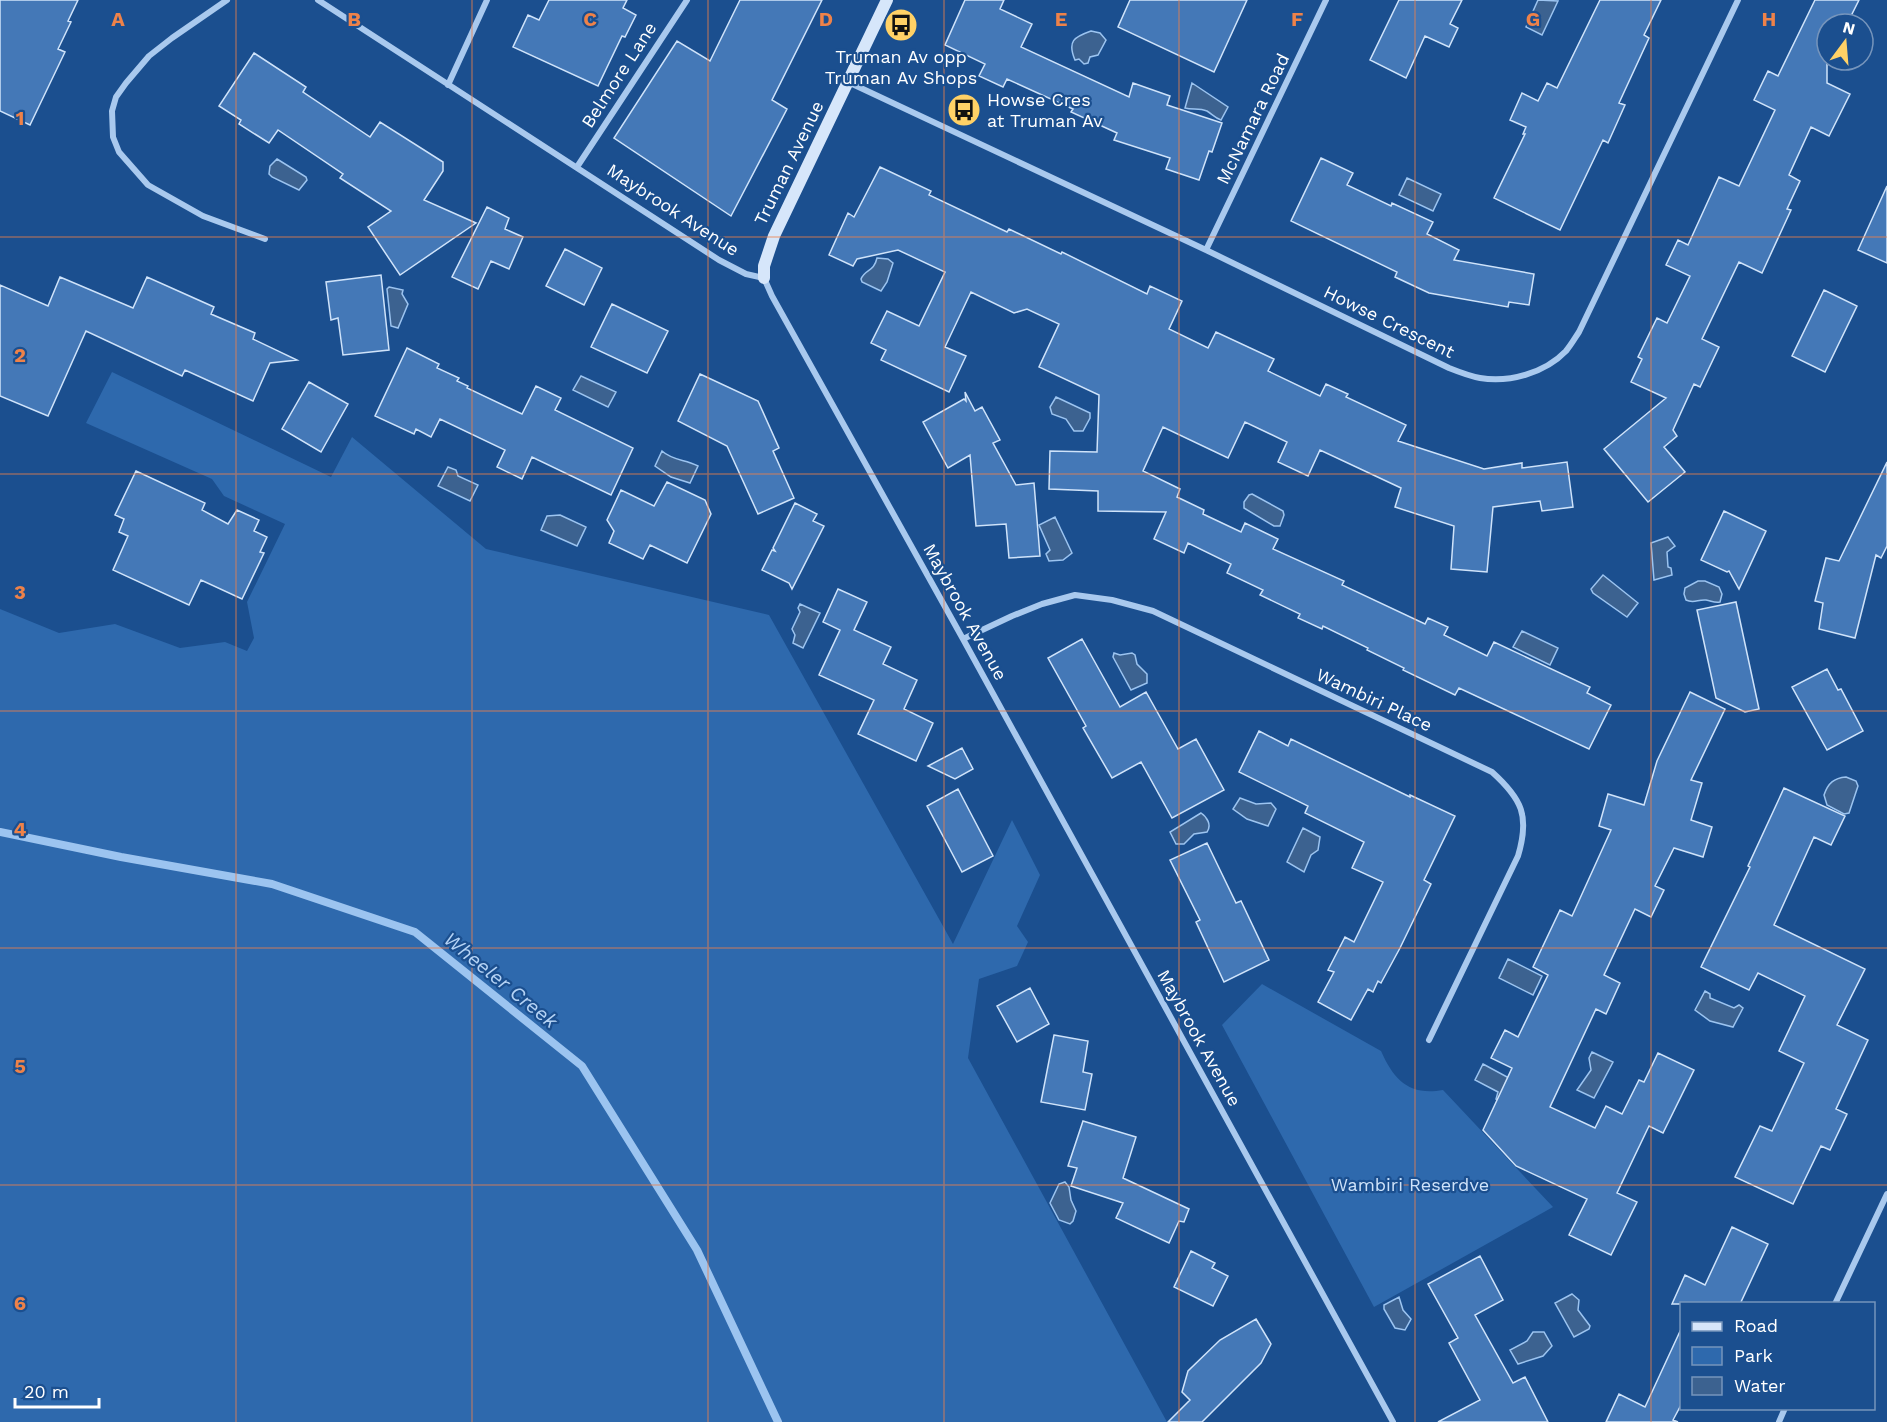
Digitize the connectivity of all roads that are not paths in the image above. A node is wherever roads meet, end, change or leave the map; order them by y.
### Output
1 (227, 0) edge
2 (318, 0) edge
3 (487, 0) edge
4 (687, 0) edge
5 (887, 0) edge
6 (1326, 0) edge
7 (1738, 0) edge
8 (848, 82) junction
9 (448, 84) junction
10 (577, 167) junction
11 (265, 239) dead end
12 (1206, 250) junction
13 (764, 278) junction
14 (963, 639) junction
15 (1429, 1040) dead end
16 (1887, 1194) edge
17 (1836, 1302) edge
18 (1393, 1422) edge

1 - 11 street
2 - 9 street, Maybrook Avenue
3 - 9 street
4 - 10 street, Belmore Lane
5 - 8 street, Truman Avenue
6 - 12 street, McNamara Road
7 - 12 street, Howse Crescent
8 - 12 street, Howse Crescent
8 - 13 street, Truman Avenue
9 - 10 street, Maybrook Avenue
10 - 13 street, Maybrook Avenue
13 - 14 street, Maybrook Avenue
14 - 15 street, Wambiri Place
14 - 18 street, Maybrook Avenue
16 - 17 street

